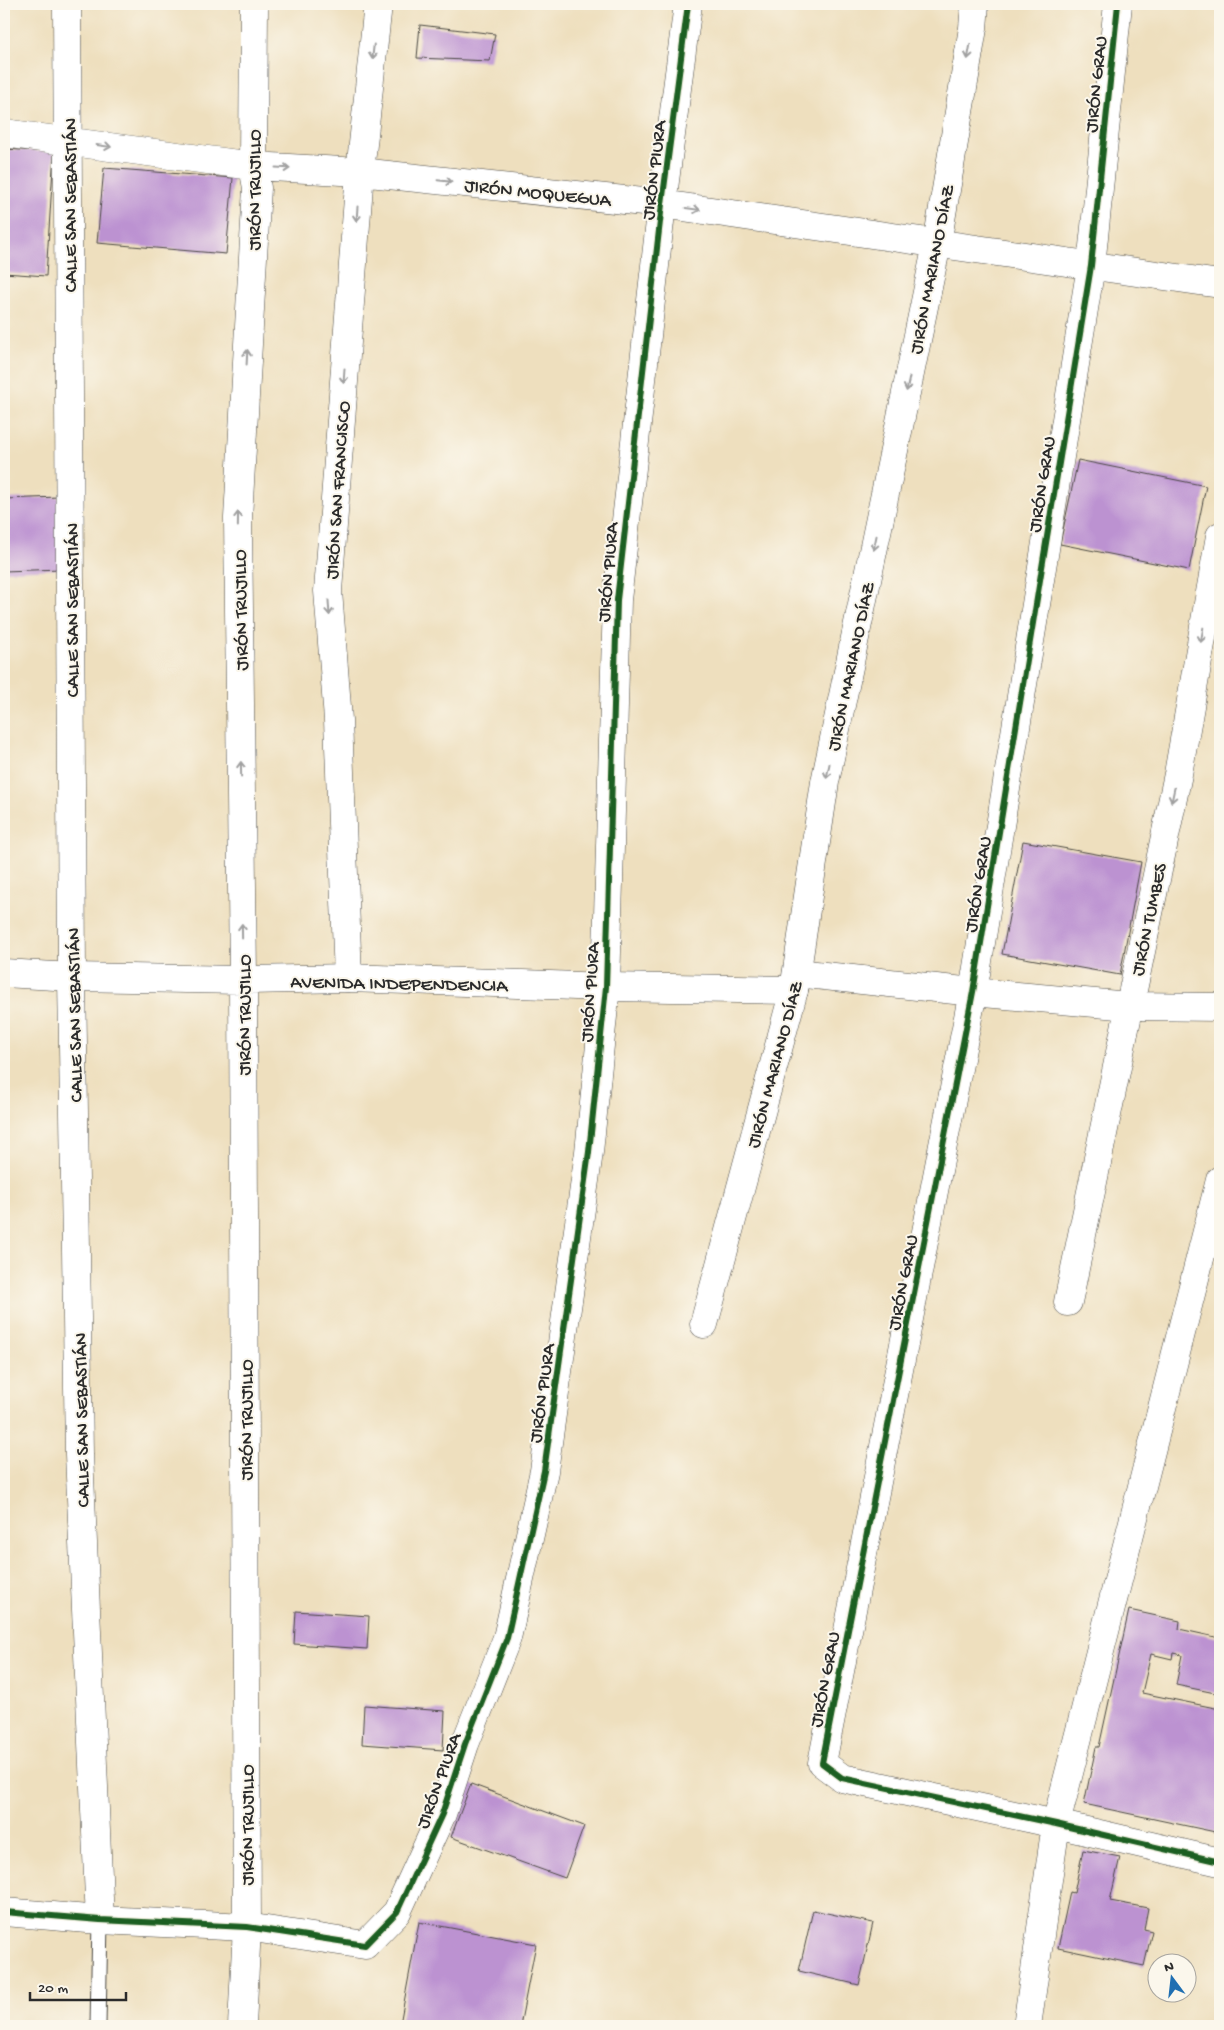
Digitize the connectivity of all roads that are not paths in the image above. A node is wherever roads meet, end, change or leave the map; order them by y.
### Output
1 (68, 4) edge
2 (254, 4) edge
3 (378, 4) edge
4 (688, 4) edge
5 (975, 4) edge
6 (1118, 4) edge
7 (4, 133) edge
8 (69, 142) junction
9 (253, 166) junction
10 (360, 172) junction
11 (662, 204) junction
12 (937, 244) junction
13 (1091, 266) junction
14 (1220, 284) edge
15 (1220, 536) edge
16 (4, 973) edge
17 (72, 978) junction
18 (348, 978) junction
19 (243, 980) junction
20 (795, 981) junction
21 (606, 987) junction
22 (973, 992) junction
23 (1129, 1006) junction
24 (1220, 1007) edge
25 (1220, 1180) edge
26 (1068, 1302) dead end
27 (704, 1324) dead end
28 (1056, 1824) junction
29 (1220, 1862) edge
30 (4, 1912) edge
31 (100, 1920) junction
32 (247, 1927) junction
33 (98, 2026) edge
34 (242, 2026) edge
35 (1027, 2026) edge

1 - 8 street, CALLE SAN SEBASTIÁN
2 - 9 street, JIRÓN TRUJILLO
3 -> 10 street, JIRÓN SAN FRANCISCO
4 - 11 street, JIRÓN PIURA
5 -> 12 street, JIRÓN MARIANO DÍAZ
6 - 13 street, JIRÓN GRAU
7 - 8 street, JIRÓN MOQUEGUA
8 -> 9 street, JIRÓN MOQUEGUA
8 - 17 street, CALLE SAN SEBASTIÁN
9 -> 10 street, JIRÓN MOQUEGUA
19 -> 9 street, JIRÓN TRUJILLO
10 -> 11 street, JIRÓN MOQUEGUA
10 -> 18 street, JIRÓN SAN FRANCISCO
11 -> 12 street, JIRÓN MOQUEGUA
11 - 21 street, JIRÓN PIURA
12 - 13 street, JIRÓN MOQUEGUA
12 -> 20 street, JIRÓN MARIANO DÍAZ
13 - 14 street, JIRÓN MOQUEGUA
13 - 22 street, JIRÓN GRAU
15 -> 23 street, JIRÓN TUMBES
16 - 17 street, AVENIDA INDEPENDENCIA
17 - 19 street, AVENIDA INDEPENDENCIA
17 - 31 street, CALLE SAN SEBASTIÁN
18 - 19 street, AVENIDA INDEPENDENCIA
18 - 21 street, AVENIDA INDEPENDENCIA
19 - 32 street, JIRÓN TRUJILLO
20 - 21 street, AVENIDA INDEPENDENCIA
20 - 22 street, AVENIDA INDEPENDENCIA
20 - 27 street, JIRÓN MARIANO DÍAZ
21 - 32 street, JIRÓN PIURA
22 - 23 street, AVENIDA INDEPENDENCIA
22 - 28 street, JIRÓN GRAU
23 - 24 street, AVENIDA INDEPENDENCIA
23 - 26 street, JIRÓN TUMBES
25 - 28 street
28 - 29 street
28 - 35 street
30 - 31 street
31 - 32 street
31 - 33 lane, CALLE SAN SEBASTIÁN
32 - 34 street, JIRÓN TRUJILLO

